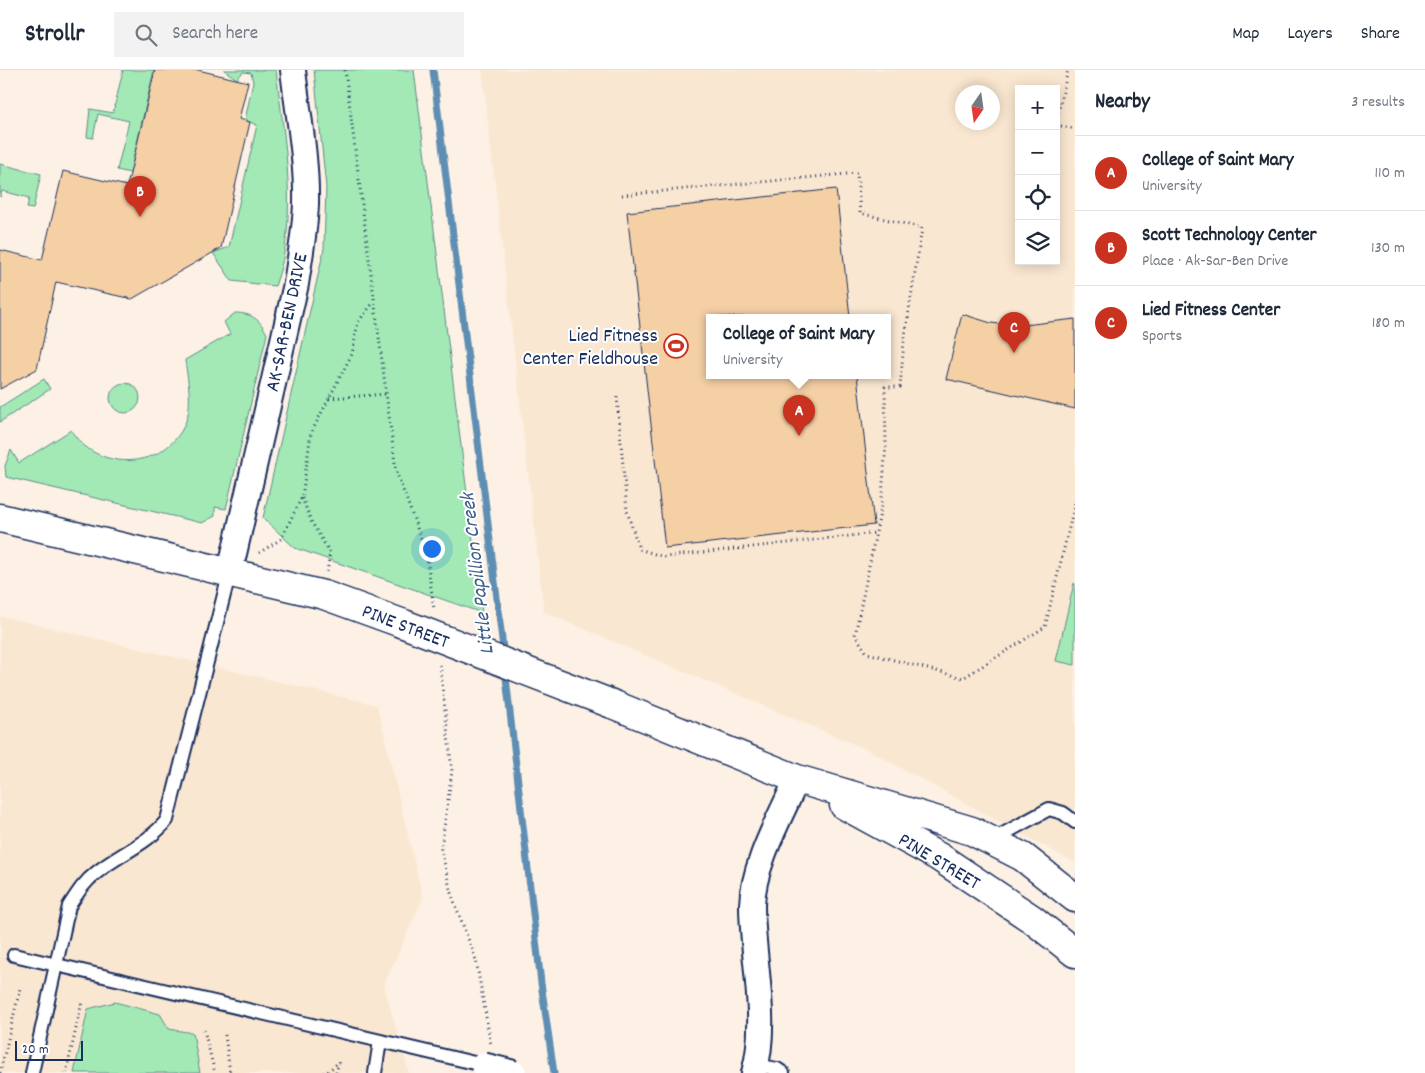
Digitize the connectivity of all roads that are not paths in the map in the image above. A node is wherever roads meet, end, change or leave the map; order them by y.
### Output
1 (293, 70) edge
2 (0, 518) edge
3 (230, 571) junction
4 (797, 779) junction
5 (1075, 822) edge
6 (991, 840) junction
7 (1075, 898) edge
8 (1075, 953) edge
9 (14, 955) dead end
10 (56, 965) junction
11 (380, 1041) junction
12 (483, 1065) joint
13 (755, 1069) edge
14 (32, 1073) edge
15 (375, 1073) edge
16 (514, 1073) edge
17 (783, 1073) edge

1 - 3 street, AK-SAR-BEN DRIVE
2 - 3 street, PINE STREET
3 - 4 street, PINE STREET, bridge
3 - 10 lane
4 - 6 street, PINE STREET
4 - 8 street, PINE STREET
4 - 13 street
5 - 6 lane
6 - 7 street, PINE STREET
9 - 10 lane
10 - 11 lane
10 - 14 lane
11 - 12 lane
11 - 15 lane
12 - 16 street, bridge
13 - 17 lane

